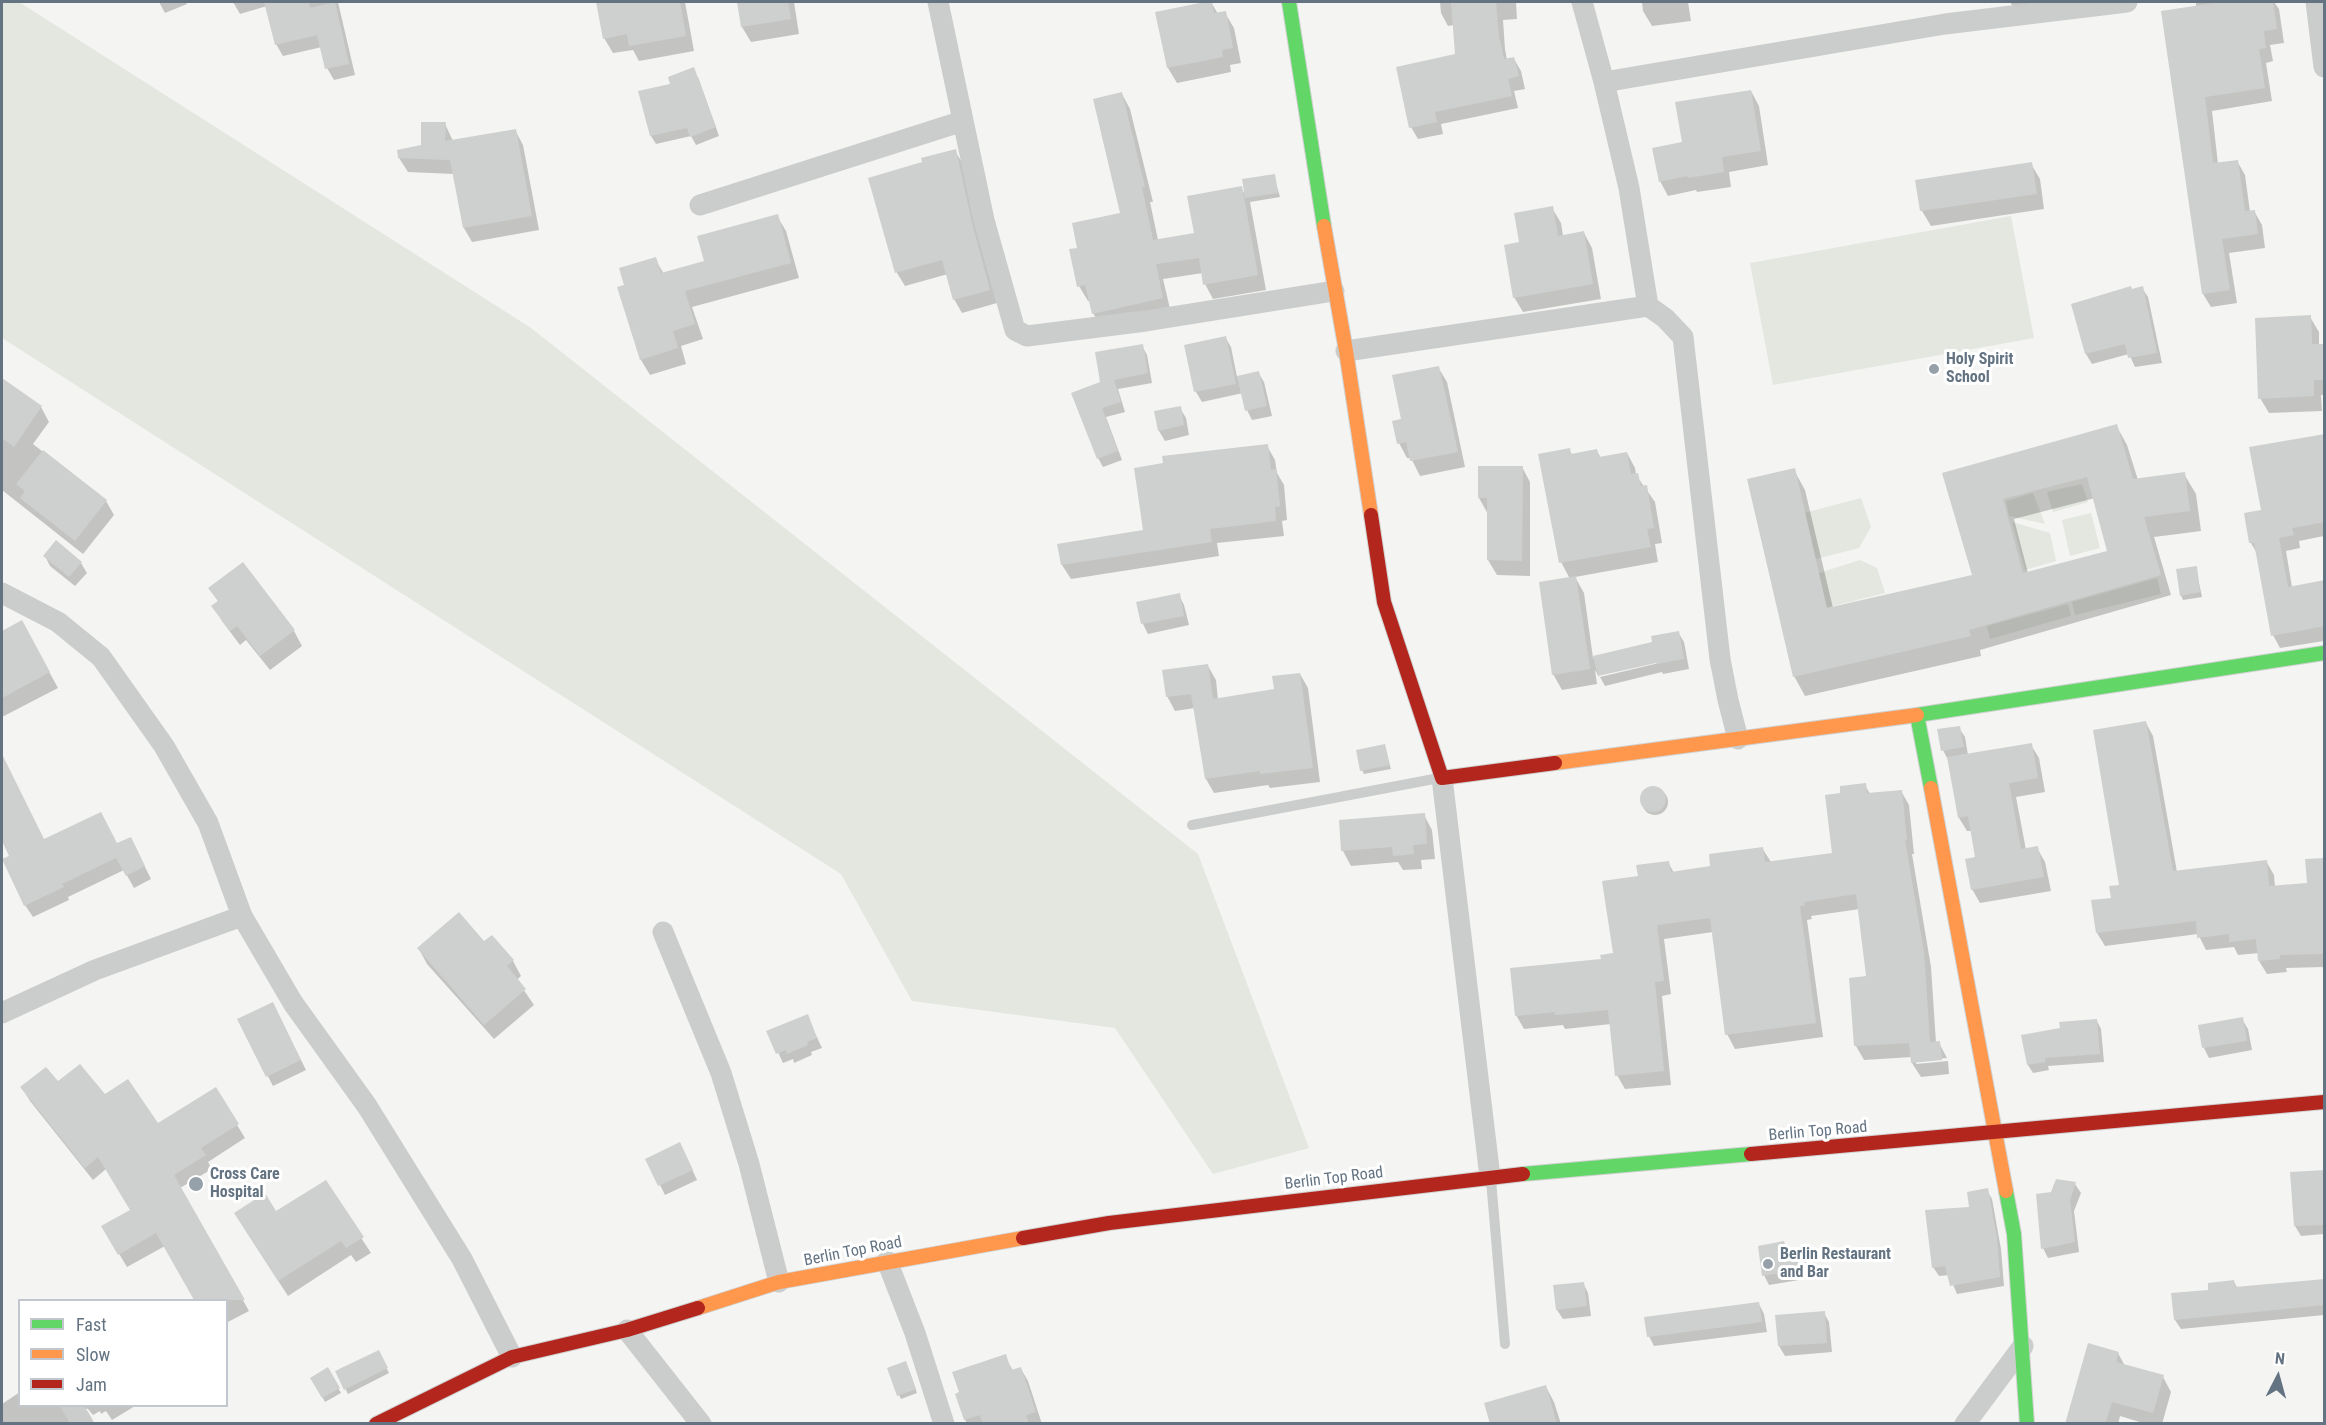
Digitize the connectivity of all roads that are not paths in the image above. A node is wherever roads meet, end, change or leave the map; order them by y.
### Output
1 (938, 2) edge
2 (1289, 2) edge
3 (1582, 2) edge
4 (2127, 2) edge
5 (2316, 2) edge
6 (2325, 67) edge
7 (1604, 82) junction
8 (963, 121) junction
9 (700, 205) dead end
10 (1334, 291) junction
11 (1648, 306) junction
12 (1346, 351) junction
13 (2, 593) edge
14 (2325, 653) edge
15 (1917, 715) junction
16 (1738, 739) junction
17 (1442, 778) junction
18 (1192, 825) dead end
19 (242, 916) junction
20 (663, 932) dead end
21 (2, 1013) edge
22 (2325, 1102) edge
23 (1995, 1133) junction
24 (1490, 1177) junction
25 (887, 1262) junction
26 (779, 1282) junction
27 (627, 1330) junction
28 (1505, 1344) dead end
29 (2022, 1346) junction
30 (512, 1357) junction
31 (73, 1407) edge
32 (83, 1424) edge
33 (376, 1424) edge
34 (700, 1424) edge
35 (944, 1424) edge
36 (1965, 1424) edge
37 (2027, 1424) edge

1 - 8 street
2 - 10 street
3 - 7 street
4 - 7 street
5 - 6 street
7 - 11 street
8 - 9 street
8 - 10 street
10 - 12 street
11 - 12 street
11 - 16 street
12 - 17 street
13 - 19 street
14 - 15 street
15 - 16 street
15 - 23 street
16 - 17 street
17 - 18 lane
17 - 24 street
19 - 21 street
19 - 30 street
20 - 26 street
22 - 23 street, Berlin Top Road
23 - 24 street, Berlin Top Road
23 - 29 street
24 - 25 street, Berlin Top Road
24 - 28 lane
25 - 26 street, Berlin Top Road
25 - 35 street
26 - 27 street, Berlin Top Road
27 - 30 street, Berlin Top Road
27 - 34 street
29 - 36 street
29 - 37 street
30 - 33 street, Berlin Top Road
31 - 32 street

